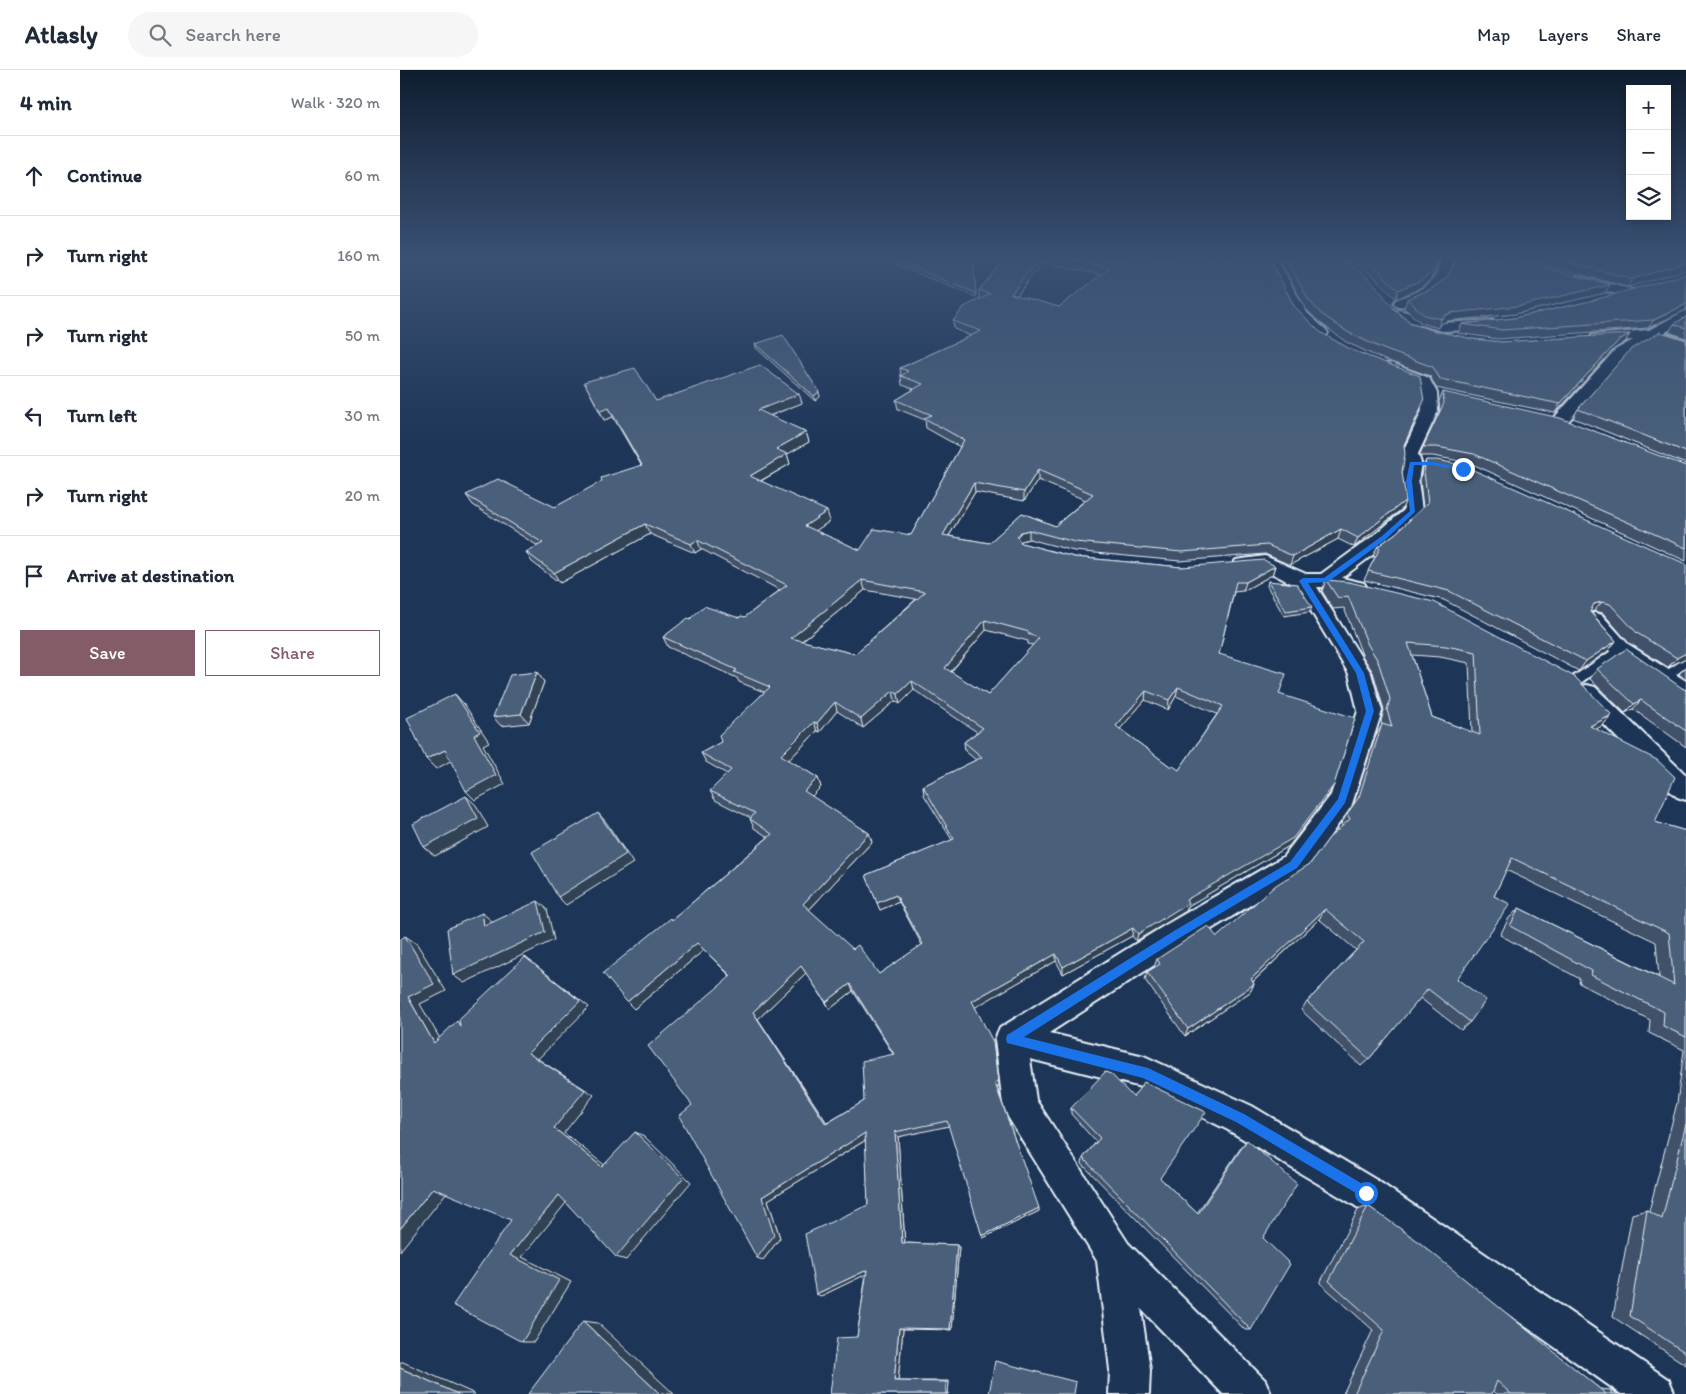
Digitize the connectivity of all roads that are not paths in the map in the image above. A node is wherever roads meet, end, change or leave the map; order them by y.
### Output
1 (1307, 321) edge
2 (1408, 321) edge
3 (1428, 321) edge
4 (1509, 321) edge
5 (1675, 321) edge
6 (1653, 334) junction
7 (1585, 338) edge
8 (1462, 340) edge
9 (1334, 341) edge
10 (1686, 345) edge
11 (1374, 361) edge
12 (1429, 393) junction
13 (1448, 397) edge
14 (1541, 417) edge
15 (1560, 421) junction
16 (1578, 428) edge
17 (1412, 463) junction
18 (1433, 463) edge
19 (1227, 565) edge
20 (1314, 580) junction
21 (1381, 594) edge
22 (1595, 620) edge
23 (1620, 649) junction
24 (1686, 662) edge
25 (1566, 676) joint
26 (1665, 677) junction
27 (1686, 693) edge
28 (1686, 790) edge
29 (1011, 1039) junction
30 (1116, 1256) junction
31 (1129, 1394) edge
32 (1251, 1394) edge
33 (1655, 1394) edge

1 - 9 street
2 - 8 street
3 - 4 street
5 - 6 street
6 - 7 street
6 - 10 street
6 - 15 street
11 - 12 street
12 - 13 street
12 - 17 street
14 - 15 street
15 - 16 street
17 - 18 street
17 - 20 street
19 - 20 street
20 - 21 street
20 - 29 street
22 - 23 street
23 - 25 lane
23 - 26 street
24 - 26 lane
25 - 28 street
26 - 27 street
29 - 30 street
29 - 33 street
30 - 31 street
30 - 32 street

